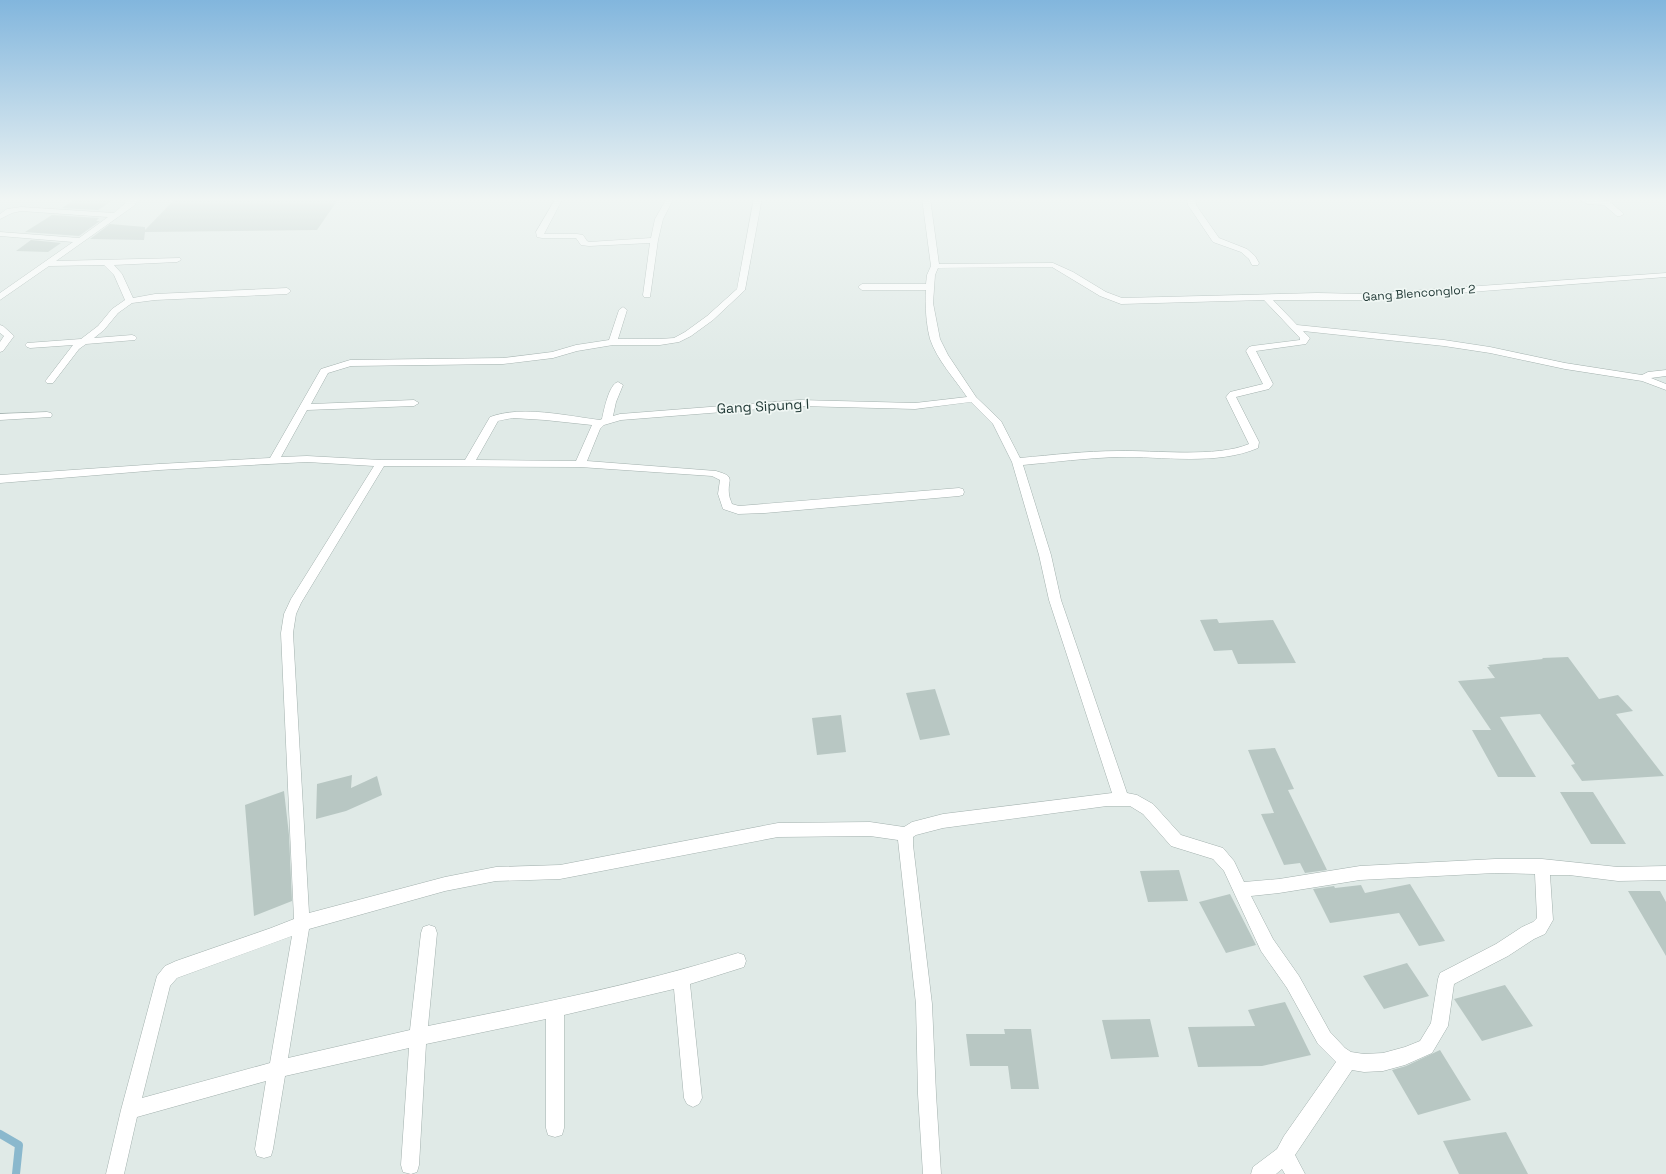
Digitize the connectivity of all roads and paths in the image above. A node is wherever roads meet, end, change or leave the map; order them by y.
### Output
1 (63, 253) edge
2 (652, 253) edge
3 (749, 253) edge
4 (934, 253) edge
5 (1247, 253) edge
6 (177, 260) dead end
7 (106, 263) junction
8 (1255, 263) dead end
9 (48, 264) junction
10 (936, 266) junction
11 (1666, 275) edge
12 (862, 287) dead end
13 (930, 287) junction
14 (287, 291) dead end
15 (647, 295) dead end
16 (0, 297) edge
17 (1267, 298) junction
18 (130, 301) junction
19 (624, 310) dead end
20 (1294, 327) junction
21 (0, 328) edge
22 (132, 338) dead end
23 (84, 340) junction
24 (613, 342) junction
25 (30, 345) dead end
26 (0, 349) edge
27 (1666, 373) edge
28 (1644, 378) junction
29 (50, 381) dead end
30 (618, 385) dead end
31 (1666, 387) edge
32 (973, 399) junction
33 (414, 403) dead end
34 (305, 406) junction
35 (47, 415) dead end
36 (0, 417) edge
37 (604, 422) junction
38 (274, 460) junction
39 (1017, 462) junction
40 (381, 463) junction
41 (468, 464) junction
42 (580, 464) junction
43 (0, 479) edge
44 (959, 492) dead end
45 (1121, 798) junction
46 (906, 834) junction
47 (1542, 866) junction
48 (1666, 873) edge
49 (1240, 890) junction
50 (302, 923) junction
51 (429, 933) dead end
52 (738, 962) dead end
53 (681, 979) junction
54 (555, 1009) junction
55 (418, 1037) junction
56 (1348, 1060) junction
57 (279, 1069) junction
58 (693, 1098) dead end
59 (130, 1110) junction
60 (555, 1128) dead end
61 (264, 1149) dead end
62 (1284, 1156) junction
63 (410, 1165) dead end
64 (115, 1174) edge
65 (932, 1174) edge
66 (1260, 1174) edge
67 (1296, 1174) edge

1 - 9 street
2 - 15 street
3 - 24 street
4 - 10 street
5 - 8 street
6 - 7 street
7 - 9 street
7 - 18 street
9 - 16 street
10 - 13 street
10 - 17 street, Gang Blenconglor 2
11 - 17 street, Gang Blenconglor 2
12 - 13 street
13 - 32 street
14 - 18 street
17 - 20 street
18 - 23 street
19 - 24 street
20 - 28 street
20 - 39 street
21 - 26 street
22 - 23 street
23 - 25 street
23 - 29 street
24 - 34 street
27 - 28 street
28 - 31 street
30 - 37 street
32 - 37 street, Gang Sipung I
32 - 39 street
33 - 34 street
34 - 38 street
35 - 36 street
37 - 41 street, Gang Sipung I
37 - 42 street
38 - 40 street
38 - 43 street
39 - 45 street
40 - 41 street
40 - 50 street
41 - 42 street
42 - 44 street
45 - 46 street
45 - 49 street
46 - 50 street
46 - 65 street
47 - 48 street
47 - 49 street
47 - 56 street
49 - 56 street
50 - 57 street
50 - 59 street
51 - 55 street
52 - 53 street
53 - 54 street
53 - 58 street
54 - 55 street
54 - 60 street
55 - 57 street
55 - 63 street
56 - 62 street
57 - 59 street
57 - 61 street
59 - 64 street
62 - 66 street
62 - 67 street

